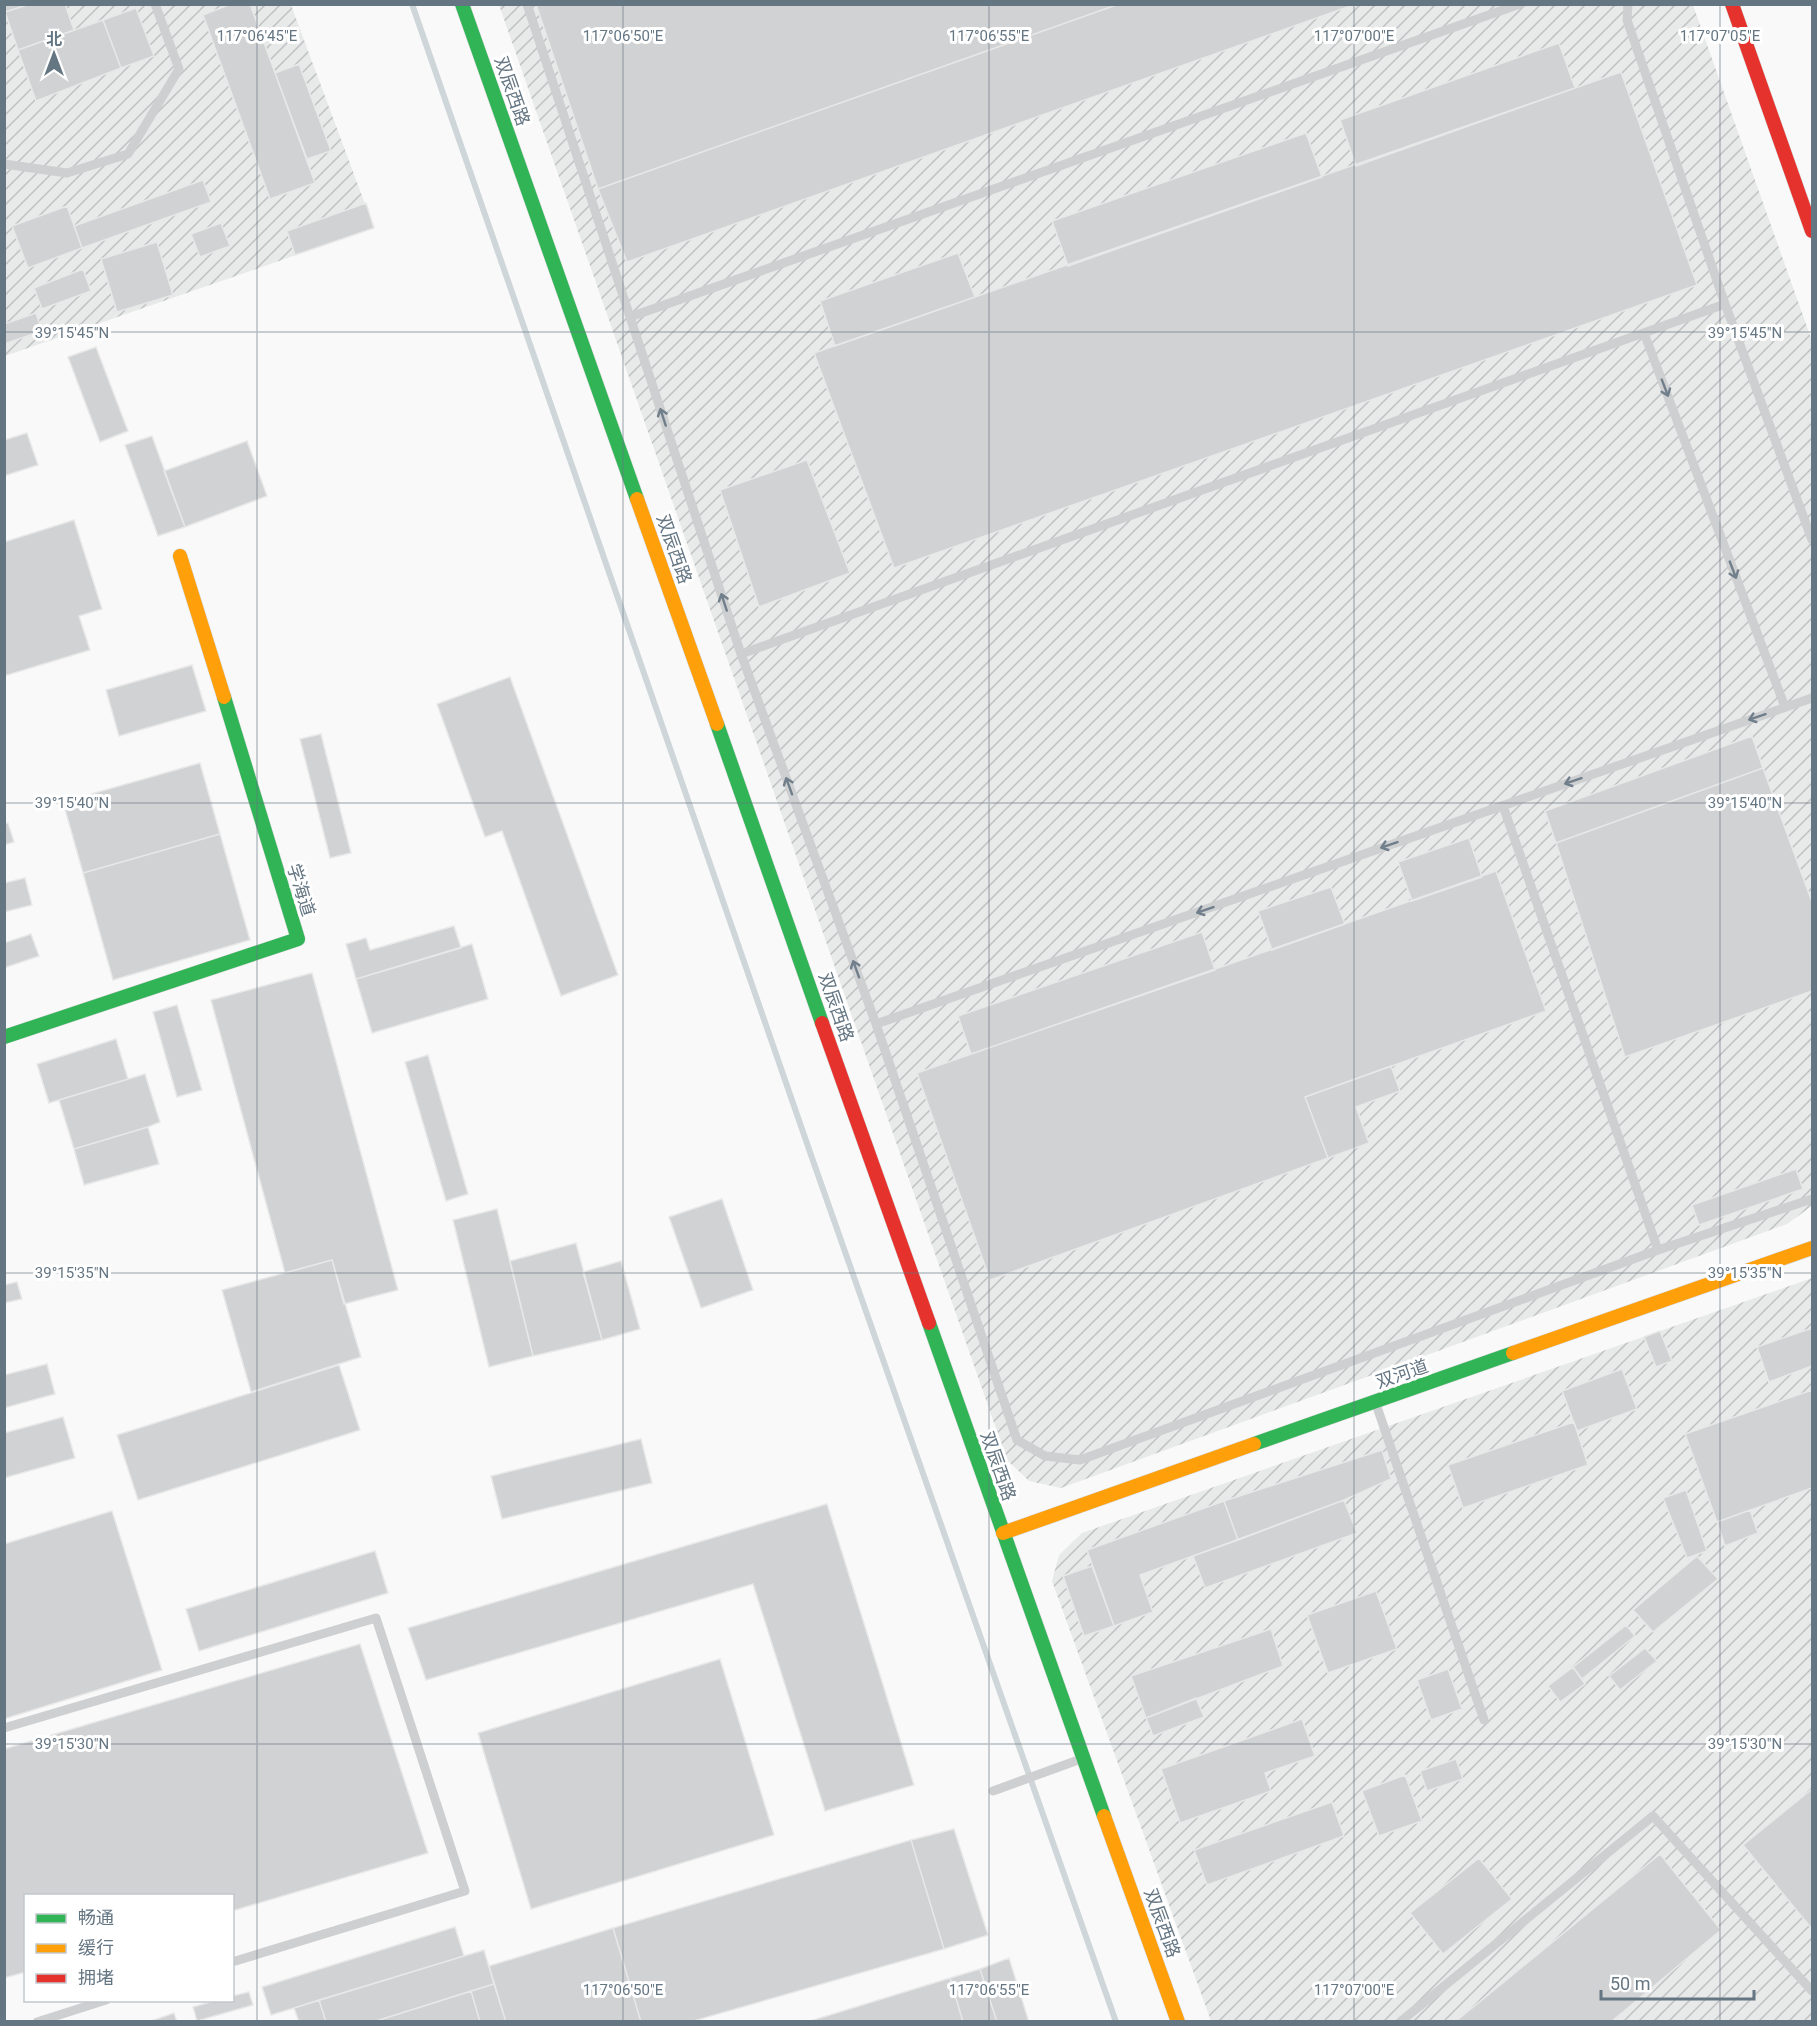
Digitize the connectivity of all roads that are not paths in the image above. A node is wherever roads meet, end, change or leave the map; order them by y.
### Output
1 (155, 4) edge
2 (462, 4) edge
3 (527, 4) edge
4 (1520, 4) edge
5 (1628, 4) edge
6 (1732, 4) edge
7 (4, 164) edge
8 (1812, 231) edge
9 (1725, 304) junction
10 (630, 316) junction
11 (1644, 333) junction
12 (1812, 540) edge
13 (180, 556) dead end
14 (741, 654) junction
15 (1812, 698) edge
16 (1785, 707) junction
17 (1503, 806) junction
18 (876, 1024) junction
19 (4, 1037) edge
20 (1812, 1199) edge
21 (1812, 1248) edge
22 (1658, 1250) junction
23 (1375, 1402) junction
24 (1003, 1533) junction
25 (1484, 1720) dead end
26 (4, 1728) edge
27 (1084, 1758) junction
28 (993, 1791) dead end
29 (234, 1961) edge
30 (1812, 1991) edge
31 (103, 2002) edge
32 (37, 2022) edge
33 (1178, 2022) edge
34 (1400, 2022) edge

1 - 7 lane
2 - 24 main road, 双辰西路
3 - 10 lane
4 - 10 lane
5 - 9 lane
6 - 8 main road
9 - 11 lane
9 - 12 lane
14 -> 10 lane
11 - 14 lane
11 -> 16 lane
13 - 19 main road, 学海道
18 -> 14 lane
15 - 16 lane
16 -> 17 lane
17 -> 18 lane
17 - 22 lane
18 - 22 lane
20 - 22 lane
21 - 23 main road, 双河道
23 - 24 main road, 双河道
23 - 25 lane
24 - 27 main road, 双辰西路
26 - 29 lane
27 - 28 lane
27 - 33 main road, 双辰西路
30 - 34 lane
31 - 32 lane

